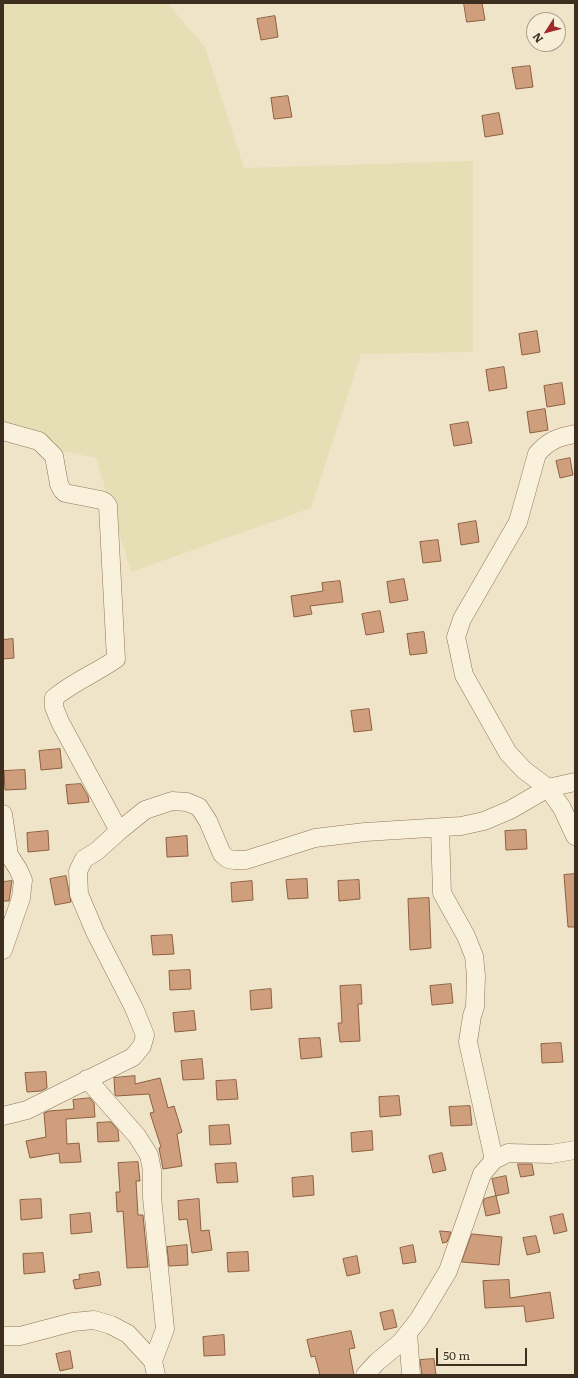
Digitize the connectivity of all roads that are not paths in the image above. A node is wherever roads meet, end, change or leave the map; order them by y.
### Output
1 (3, 431) edge
2 (575, 434) edge
3 (575, 782) edge
4 (548, 788) junction
5 (3, 814) edge
6 (440, 828) junction
7 (119, 831) junction
8 (575, 836) edge
9 (3, 950) edge
10 (87, 1079) junction
11 (3, 1116) edge
12 (575, 1150) edge
13 (494, 1160) junction
14 (408, 1333) junction
15 (3, 1336) edge
16 (154, 1368) edge
17 (365, 1375) edge
18 (411, 1375) edge

1 - 7 street
2 - 4 street
3 - 4 street
4 - 6 street
4 - 8 street
5 - 9 street
6 - 7 street
6 - 13 street
7 - 10 street
10 - 11 street
10 - 16 street
12 - 13 street
13 - 14 street
14 - 17 street
14 - 18 street
15 - 16 street

